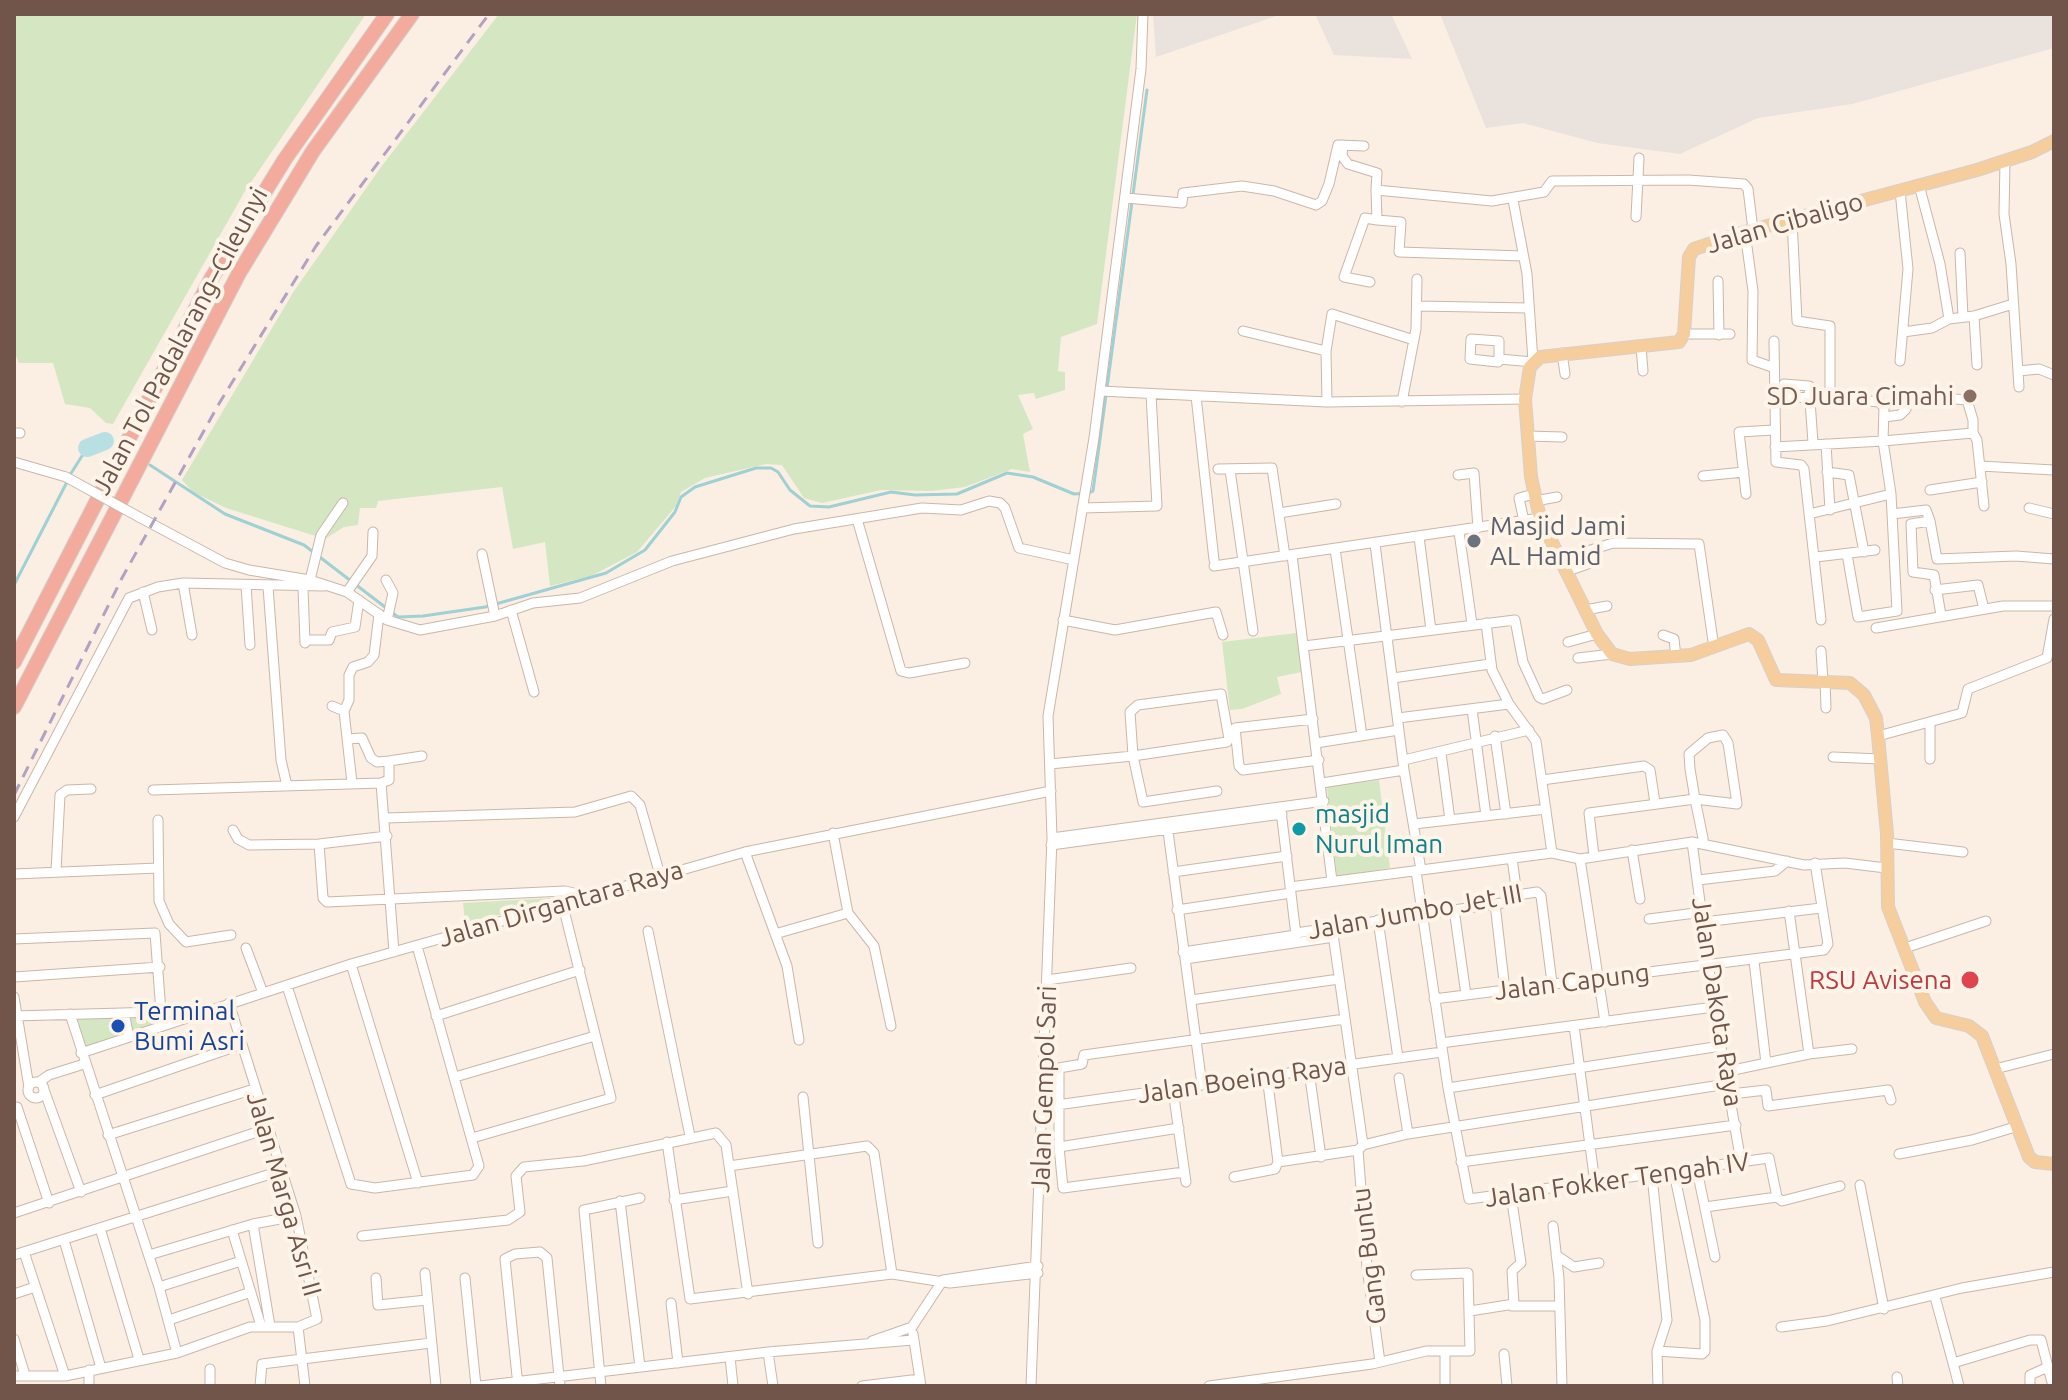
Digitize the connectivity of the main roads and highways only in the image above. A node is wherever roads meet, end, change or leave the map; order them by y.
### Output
1 (387, 14) edge
2 (412, 14) edge
3 (2054, 141) edge
4 (14, 662) edge
5 (14, 707) edge
6 (2054, 1164) edge

1 - 4 highway, Jalan Tol Padalarang–Cileunyi
2 - 5 highway, Jalan Tol Padalarang–Cileunyi
3 - 6 main road, Jalan Cibaligo

